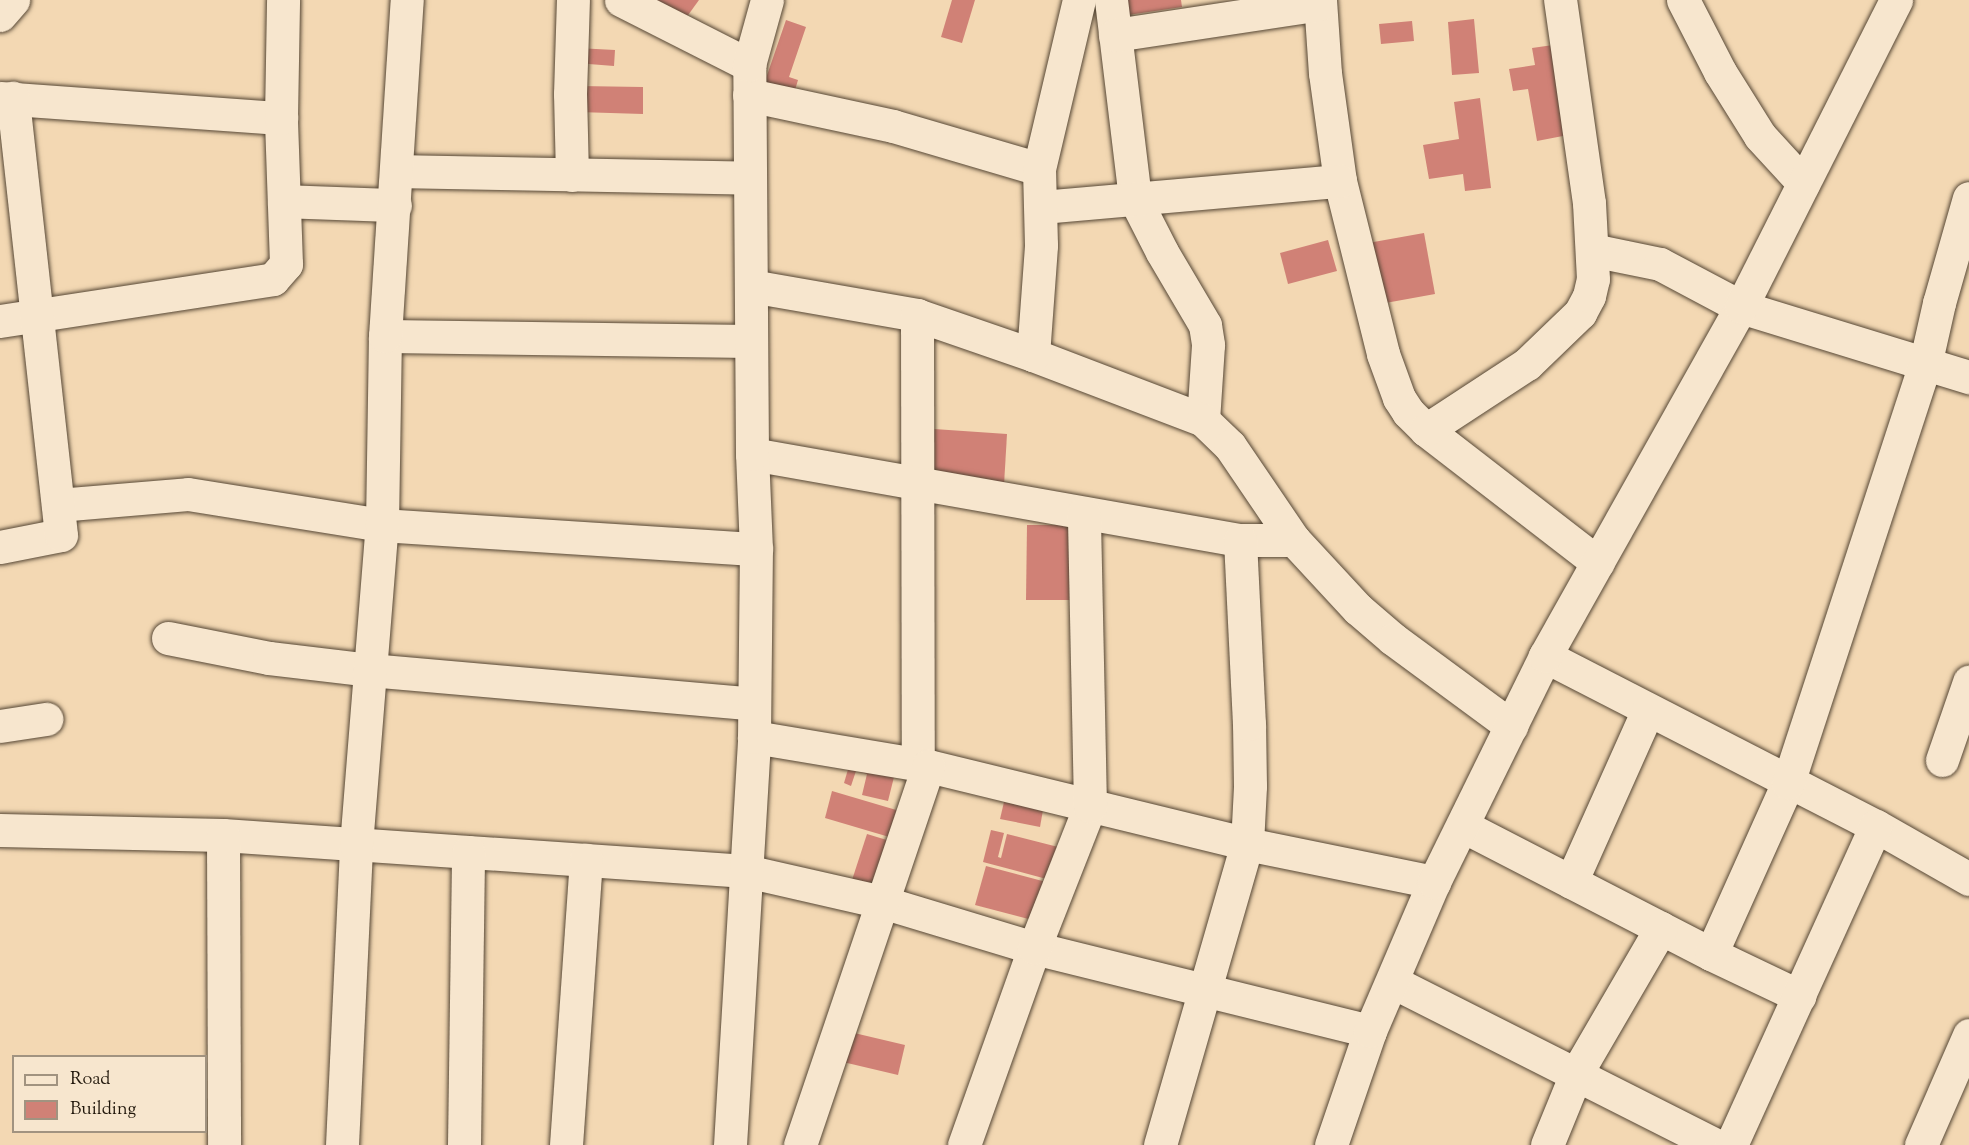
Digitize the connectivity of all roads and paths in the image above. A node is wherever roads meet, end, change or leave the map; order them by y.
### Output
1 (14, 0) edge
2 (283, 0) edge
3 (407, 0) edge
4 (573, 0) edge
5 (621, 0) edge
6 (767, 0) edge
7 (1079, 0) edge
8 (1111, 0) edge
9 (1560, 0) edge
10 (1683, 0) edge
11 (1896, 0) edge
12 (1320, 2) edge
13 (0, 15) edge
14 (1115, 35) junction
15 (749, 80) junction
16 (7, 98) edge
17 (281, 118) junction
18 (1039, 169) junction
19 (397, 171) junction
20 (572, 175) junction
21 (750, 178) junction
22 (1340, 181) junction
23 (1803, 183) junction
24 (1969, 198) edge
25 (1135, 199) junction
26 (284, 201) junction
27 (395, 205) junction
28 (1041, 207) junction
29 (1592, 250) junction
30 (751, 286) junction
31 (1741, 307) junction
32 (917, 315) junction
33 (37, 316) junction
34 (0, 321) edge
35 (386, 336) junction
36 (751, 341) junction
37 (1033, 355) junction
38 (1925, 365) junction
39 (1969, 377) edge
40 (1203, 420) junction
41 (1426, 430) junction
42 (752, 454) junction
43 (918, 485) junction
44 (58, 505) junction
45 (1084, 513) junction
46 (382, 525) junction
47 (1240, 540) junction
48 (1294, 540) junction
49 (0, 547) edge
50 (756, 549) junction
51 (1598, 563) junction
52 (168, 638) dead end
53 (1545, 656) junction
54 (369, 670) junction
55 (1969, 682) edge
56 (754, 704) junction
57 (1648, 710) junction
58 (46, 719) dead end
59 (0, 726) edge
60 (1511, 726) junction
61 (754, 737) junction
62 (1942, 760) dead end
63 (923, 766) junction
64 (1788, 783) junction
65 (1090, 806) junction
66 (1462, 826) junction
67 (1876, 826) junction
68 (0, 830) edge
69 (223, 836) junction
70 (1247, 844) junction
71 (356, 845) junction
72 (468, 852) junction
73 (586, 860) junction
74 (746, 871) junction
75 (1969, 879) edge
76 (1434, 882) junction
77 (1571, 882) junction
78 (882, 902) junction
79 (1661, 928) junction
80 (1034, 948) junction
81 (1711, 954) junction
82 (1393, 982) junction
83 (1204, 989) junction
84 (1798, 996) junction
85 (1370, 1031) junction
86 (1969, 1035) edge
87 (1576, 1074) junction
88 (224, 1145) edge
89 (342, 1145) edge
90 (464, 1145) edge
91 (567, 1145) edge
92 (730, 1145) edge
93 (800, 1145) edge
94 (964, 1145) edge
95 (1160, 1145) edge
96 (1331, 1145) edge
97 (1547, 1145) edge
98 (1716, 1145) edge
99 (1731, 1145) edge
100 (1921, 1145) edge

1 - 13 street
2 - 17 street
3 - 19 street
4 - 20 street
5 - 15 street
6 - 15 street
7 - 18 street
8 - 14 street
9 - 29 street
10 - 23 street
11 - 23 street
12 - 14 street
12 - 22 street
14 - 25 street
15 - 18 street
15 - 21 street
16 - 17 street
16 - 33 street
17 - 26 street
18 - 28 street
19 - 20 street
19 - 27 street
20 - 21 street
21 - 30 street
22 - 25 street
22 - 41 street
23 - 31 street
24 - 38 street
25 - 28 street
25 - 40 street
26 - 27 street
26 - 33 street
27 - 35 street
28 - 37 street
29 - 31 street
29 - 41 street
30 - 32 street
30 - 36 street
31 - 38 street
31 - 51 street
32 - 37 street
32 - 43 street
33 - 34 street
33 - 44 street
35 - 36 street
35 - 46 street
36 - 42 street
37 - 40 street
38 - 39 street
38 - 64 street
40 - 48 street
41 - 51 street
42 - 43 street
42 - 50 street
43 - 45 street
43 - 63 street
44 - 46 street
44 - 49 street
45 - 47 street
45 - 65 street
46 - 50 street
46 - 54 street
47 - 48 street
47 - 70 street
48 - 60 street
50 - 56 street
51 - 53 street
52 - 54 street
53 - 57 street
53 - 60 street
54 - 56 street
54 - 71 street
55 - 62 street
56 - 61 street
57 - 64 street
57 - 77 street
58 - 59 street
60 - 66 street
61 - 63 street
61 - 74 street
63 - 65 street
63 - 78 street
64 - 67 street
64 - 81 street
65 - 70 street
65 - 80 street
66 - 76 street
66 - 77 street
67 - 75 street
67 - 84 street
68 - 69 street
69 - 71 street
69 - 88 street
70 - 76 street
70 - 83 street
71 - 72 street
71 - 89 street
72 - 73 street
72 - 90 street
73 - 74 street
73 - 91 street
74 - 78 street
74 - 92 street
76 - 82 street
77 - 79 street
78 - 80 street
78 - 93 street
79 - 81 street
79 - 87 street
80 - 83 street
80 - 94 street
81 - 84 street
82 - 85 street
82 - 87 street
83 - 85 street
83 - 95 street
84 - 99 street
85 - 96 street
86 - 100 street
87 - 97 street
87 - 98 street

